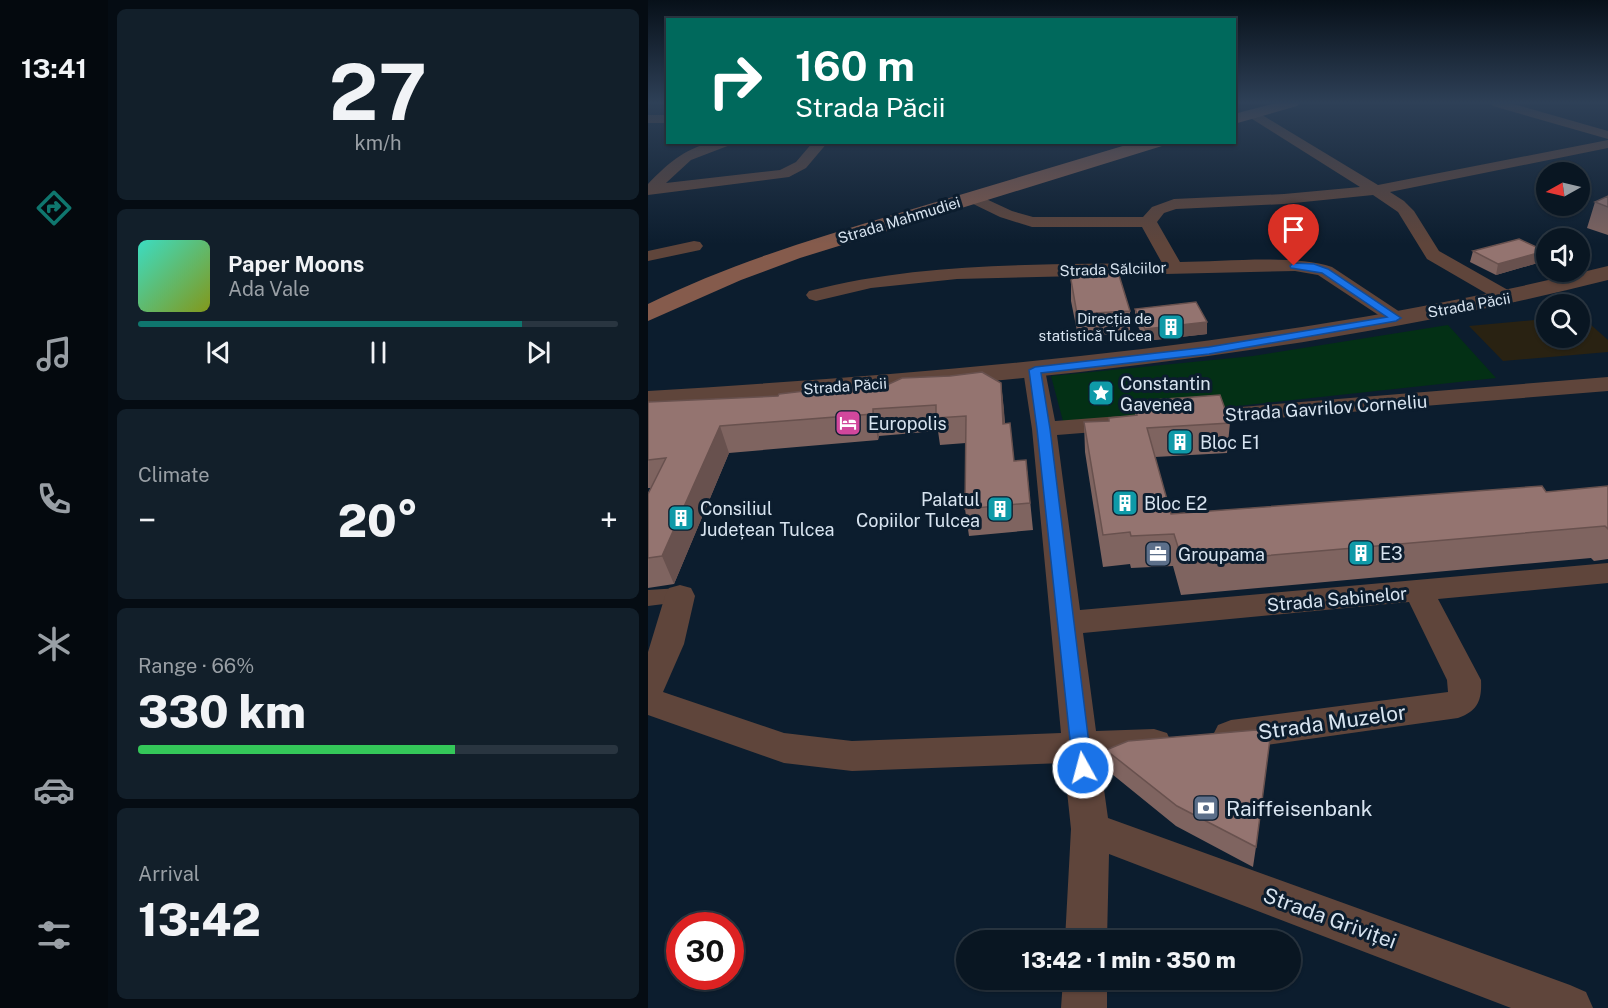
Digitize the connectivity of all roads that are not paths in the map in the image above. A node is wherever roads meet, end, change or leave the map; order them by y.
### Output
1 (699, 150) edge
2 (814, 150) edge
3 (1129, 150) edge
4 (1312, 150) edge
5 (1578, 150) edge
6 (650, 189) edge
7 (1377, 190) junction
8 (971, 197) junction
9 (1148, 222) junction
10 (694, 246) dead end
11 (648, 256) edge
12 (1173, 268) junction
13 (1608, 273) edge
14 (816, 295) dead end
15 (1508, 298) junction
16 (648, 315) edge
17 (1396, 318) junction
18 (1035, 370) junction
19 (1608, 384) edge
20 (648, 399) edge
21 (1172, 419) edge
22 (1137, 422) edge
23 (1044, 429) junction
24 (1608, 573) edge
25 (1419, 591) junction
26 (680, 596) joint
27 (648, 598) edge
28 (1065, 623) junction
29 (648, 688) edge
30 (648, 701) edge
31 (1080, 747) junction
32 (1090, 829) junction
33 (1086, 930) edge
34 (1085, 990) edge
35 (1084, 1008) edge
36 (1570, 1008) edge

1 - 6 street
2 - 6 street
3 - 8 main road, Strada Mahmudiei
4 - 7 street
5 - 7 street
7 - 9 street
7 - 15 street
8 - 9 street
8 - 16 main road, Strada Mahmudiei
9 - 12 street
10 - 11 street
12 - 14 street, Strada Sălciilor
12 - 17 street, Strada Sălciilor
13 - 15 street, Strada Păcii
15 - 17 street, Strada Păcii
17 - 18 street, Strada Păcii
18 - 20 street, Strada Păcii
18 - 23 street
19 - 21 street, Strada Gavrilov Corneliu
22 - 23 street
23 - 28 street
24 - 25 street, Strada Sabinelor
25 - 28 street, Strada Sabinelor
25 - 31 street, Strada Muzelor
26 - 27 street
26 - 29 street
28 - 31 street
30 - 31 street
31 - 32 street
32 - 33 street
32 - 36 street, Strada Griviței
34 - 35 street

